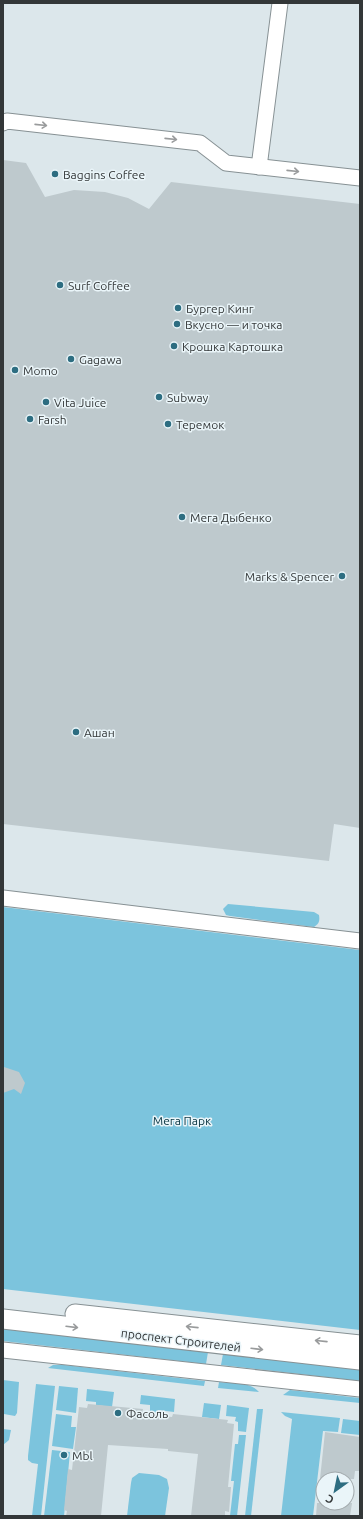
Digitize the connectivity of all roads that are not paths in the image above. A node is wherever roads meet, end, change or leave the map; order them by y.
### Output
1 (280, 3) edge
2 (3, 123) edge
3 (259, 167) junction
4 (360, 178) edge
5 (3, 898) edge
6 (360, 941) edge
7 (3, 1307) edge
8 (3, 1319) edge
9 (360, 1345) edge
10 (3, 1350) edge
11 (360, 1360) edge
12 (360, 1389) edge

1 - 3 street
2 -> 3 street
3 -> 4 street
5 - 6 street
9 -> 7 street, проспект Строителей
8 -> 11 street, проспект Строителей
10 - 12 street

